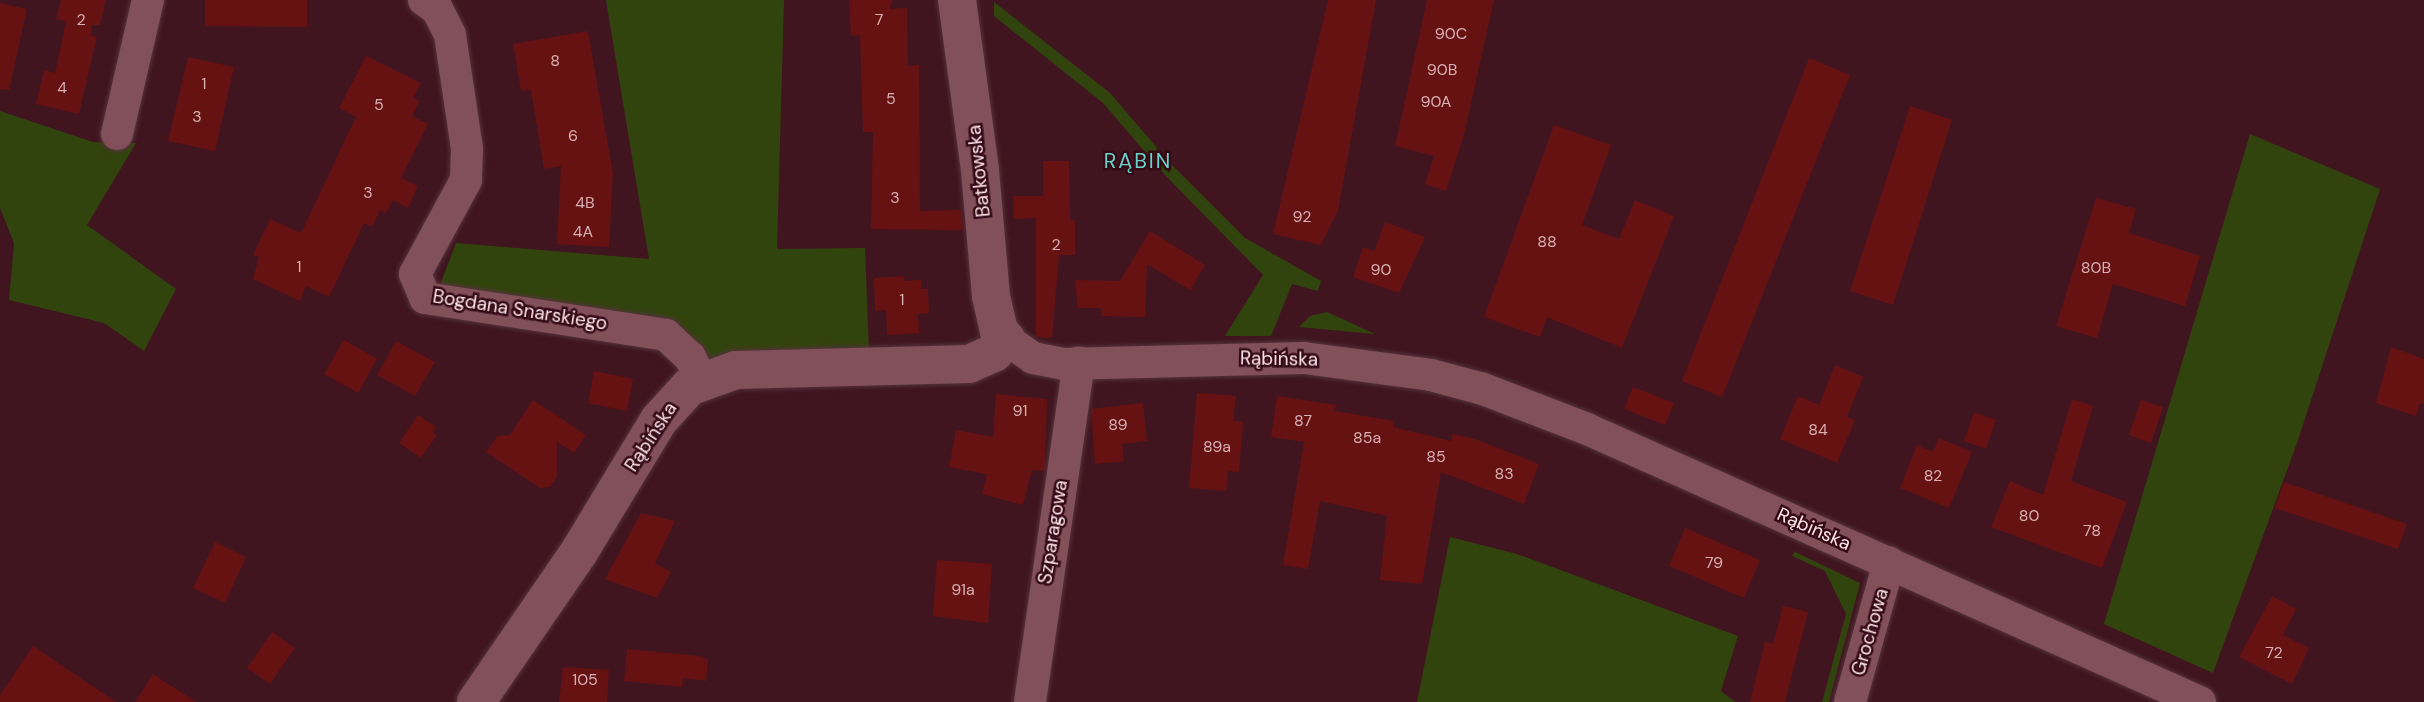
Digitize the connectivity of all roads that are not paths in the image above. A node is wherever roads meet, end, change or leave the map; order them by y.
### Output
1 (148, 0) edge
2 (424, 0) edge
3 (957, 0) edge
4 (117, 134) dead end
5 (1006, 339) junction
6 (1079, 363) junction
7 (701, 380) junction
8 (1889, 562) junction
9 (476, 702) edge
10 (1030, 702) edge
11 (1850, 702) edge
12 (2200, 702) edge

1 - 4 street
2 - 7 street, Bogdana Snarskiego
3 - 5 street, Batkowska
5 - 6 street, Rąbińska
5 - 7 street, Rąbińska
6 - 8 street, Rąbińska
6 - 10 street, Szparagowa
7 - 9 street, Rąbińska
8 - 11 street, Grochowa
8 - 12 street, Rąbińska

